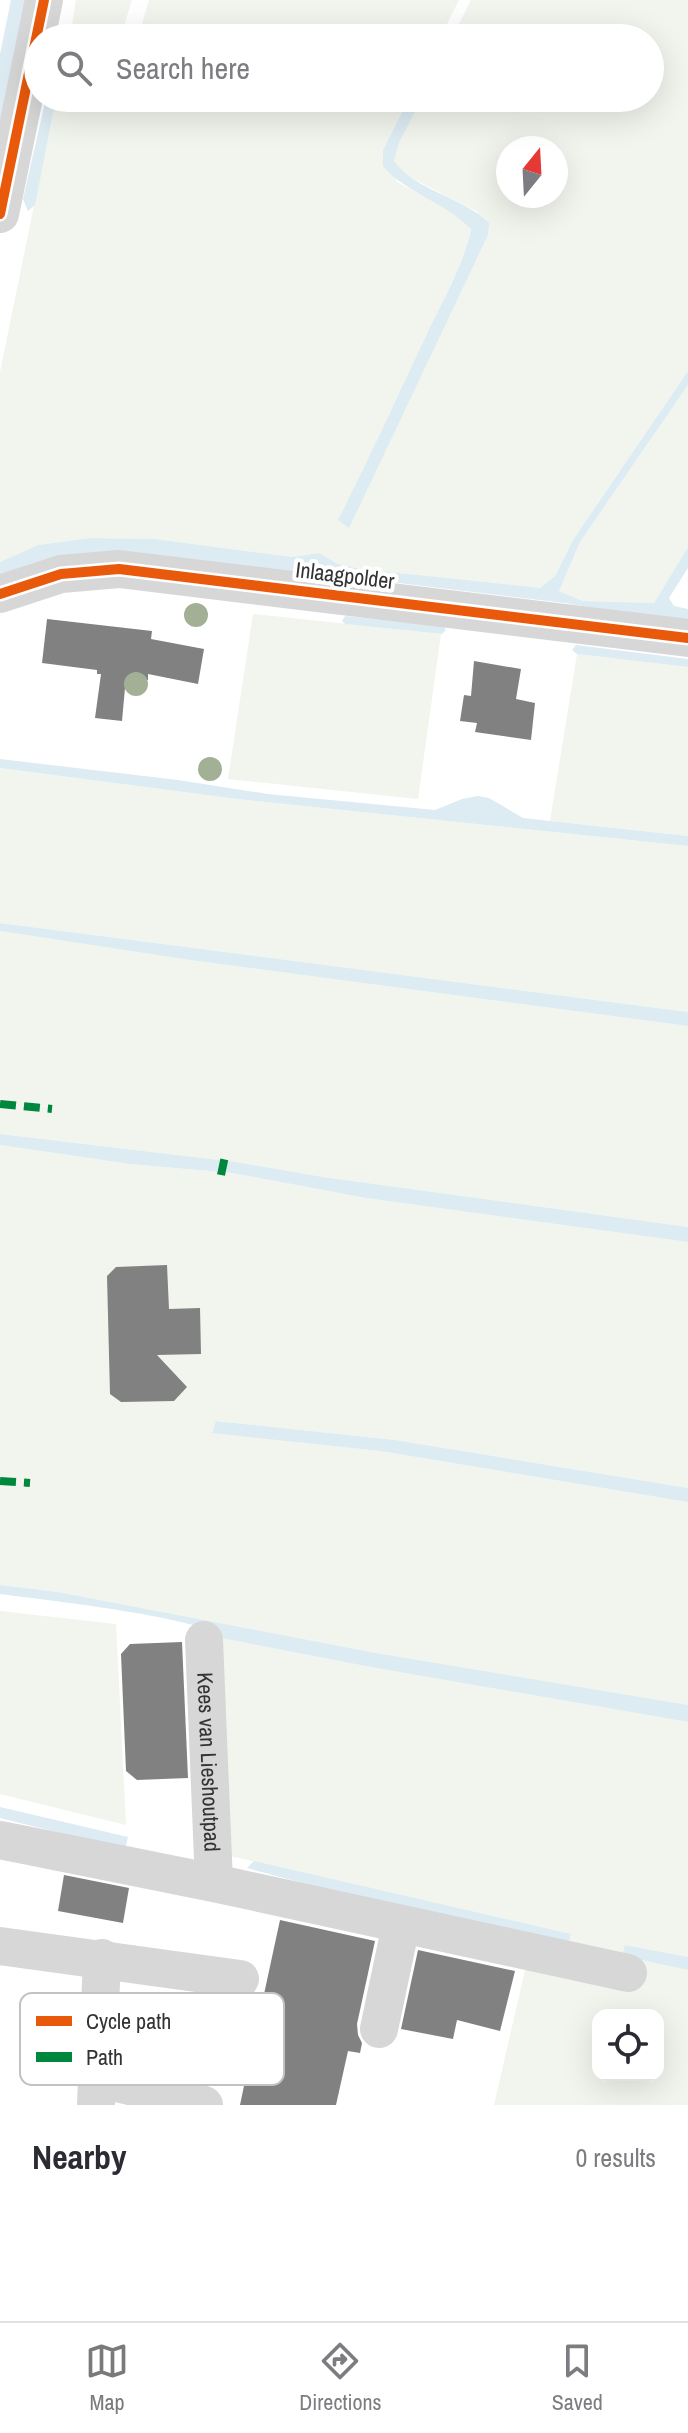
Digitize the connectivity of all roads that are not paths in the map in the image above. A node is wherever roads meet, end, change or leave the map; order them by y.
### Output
1 (44, 0) edge
2 (39, 24) edge
3 (24, 97) edge
4 (0, 214) edge
5 (0, 594) edge
6 (688, 638) edge
7 (204, 1640) dead end
8 (0, 1840) edge
9 (214, 1883) junction
10 (401, 1925) junction
11 (0, 1946) edge
12 (102, 1958) junction
13 (628, 1973) dead end
14 (240, 1979) dead end
15 (101, 1993) edge
16 (379, 2029) dead end
17 (97, 2092) edge
18 (204, 2105) edge

1 - 2 street
3 - 4 street
5 - 6 street, Inlaagpolder
7 - 9 street, Kees van Lieshoutpad
8 - 9 street
9 - 10 street
10 - 13 street
10 - 16 street
11 - 12 street
12 - 14 street
12 - 15 street
17 - 18 street

